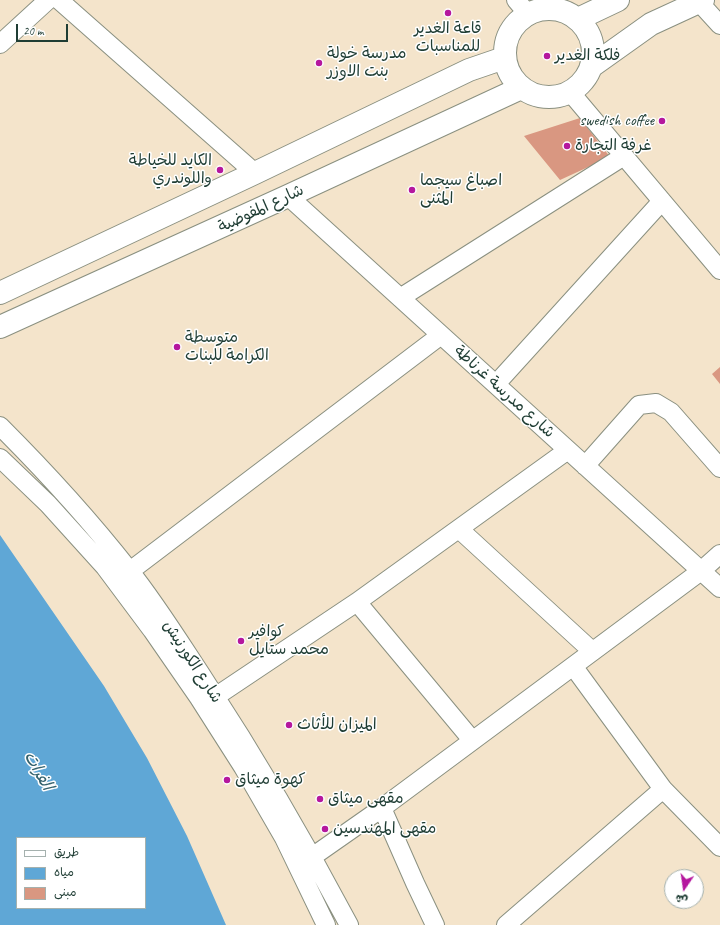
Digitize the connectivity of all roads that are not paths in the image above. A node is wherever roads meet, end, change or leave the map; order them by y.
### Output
1 (48, 0) edge
2 (59, 0) edge
3 (618, 0) edge
4 (701, 1) edge
5 (522, 7) edge
6 (578, 19) junction
7 (720, 25) edge
8 (0, 44) edge
9 (504, 58) junction
10 (592, 66) junction
11 (521, 88) junction
12 (570, 93) junction
13 (624, 156) junction
14 (256, 173) junction
15 (288, 196) junction
16 (662, 201) junction
17 (720, 270) edge
18 (0, 293) edge
19 (400, 298) junction
20 (0, 327) edge
21 (441, 335) junction
22 (496, 384) junction
23 (0, 426) edge
24 (568, 450) junction
25 (0, 458) edge
26 (585, 466) junction
27 (720, 468) edge
28 (459, 529) junction
29 (720, 554) edge
30 (130, 571) junction
31 (701, 571) junction
32 (720, 588) edge
33 (357, 602) junction
34 (592, 651) junction
35 (573, 666) junction
36 (216, 697) junction
37 (472, 740) junction
38 (663, 789) junction
39 (382, 808) junction
40 (720, 847) edge
41 (312, 857) junction
42 (326, 925) edge
43 (349, 925) edge
44 (435, 925) edge
45 (506, 925) edge

1 - 8 street
2 - 14 street
3 - 6 main road
4 - 7 street
4 - 10 main road
5 - 6 main road
5 - 9 main road
6 - 10 main road
9 - 11 main road
9 - 14 main road
10 - 12 main road
11 - 12 main road
11 - 15 main road, شارع المفوضية
12 - 13 street
13 - 16 street
13 - 19 street
14 - 18 main road
15 - 19 street, شارع مدرسة غرناطة
15 - 20 main road, شارع المفوضية
16 - 17 street
16 - 22 street
19 - 21 street, شارع مدرسة غرناطة
21 - 22 street, شارع مدرسة غرناطة
21 - 30 street
22 - 24 street, شارع مدرسة غرناطة
23 - 30 street, شارع الكورنيش
24 - 26 street, شارع مدرسة غرناطة
24 - 28 street
25 - 42 street, شارع الكورنيش
26 - 27 street
26 - 31 street, شارع مدرسة غرناطة
28 - 33 street
28 - 34 street
29 - 31 street
30 - 36 street, شارع الكورنيش
31 - 32 street, شارع مدرسة غرناطة
31 - 34 street
33 - 36 street
33 - 37 street
34 - 35 street
35 - 37 street
35 - 38 street
36 - 41 street, شارع الكورنيش
37 - 39 street
38 - 40 street
38 - 45 street
39 - 41 street
39 - 44 street
41 - 43 street, شارع الكورنيش

